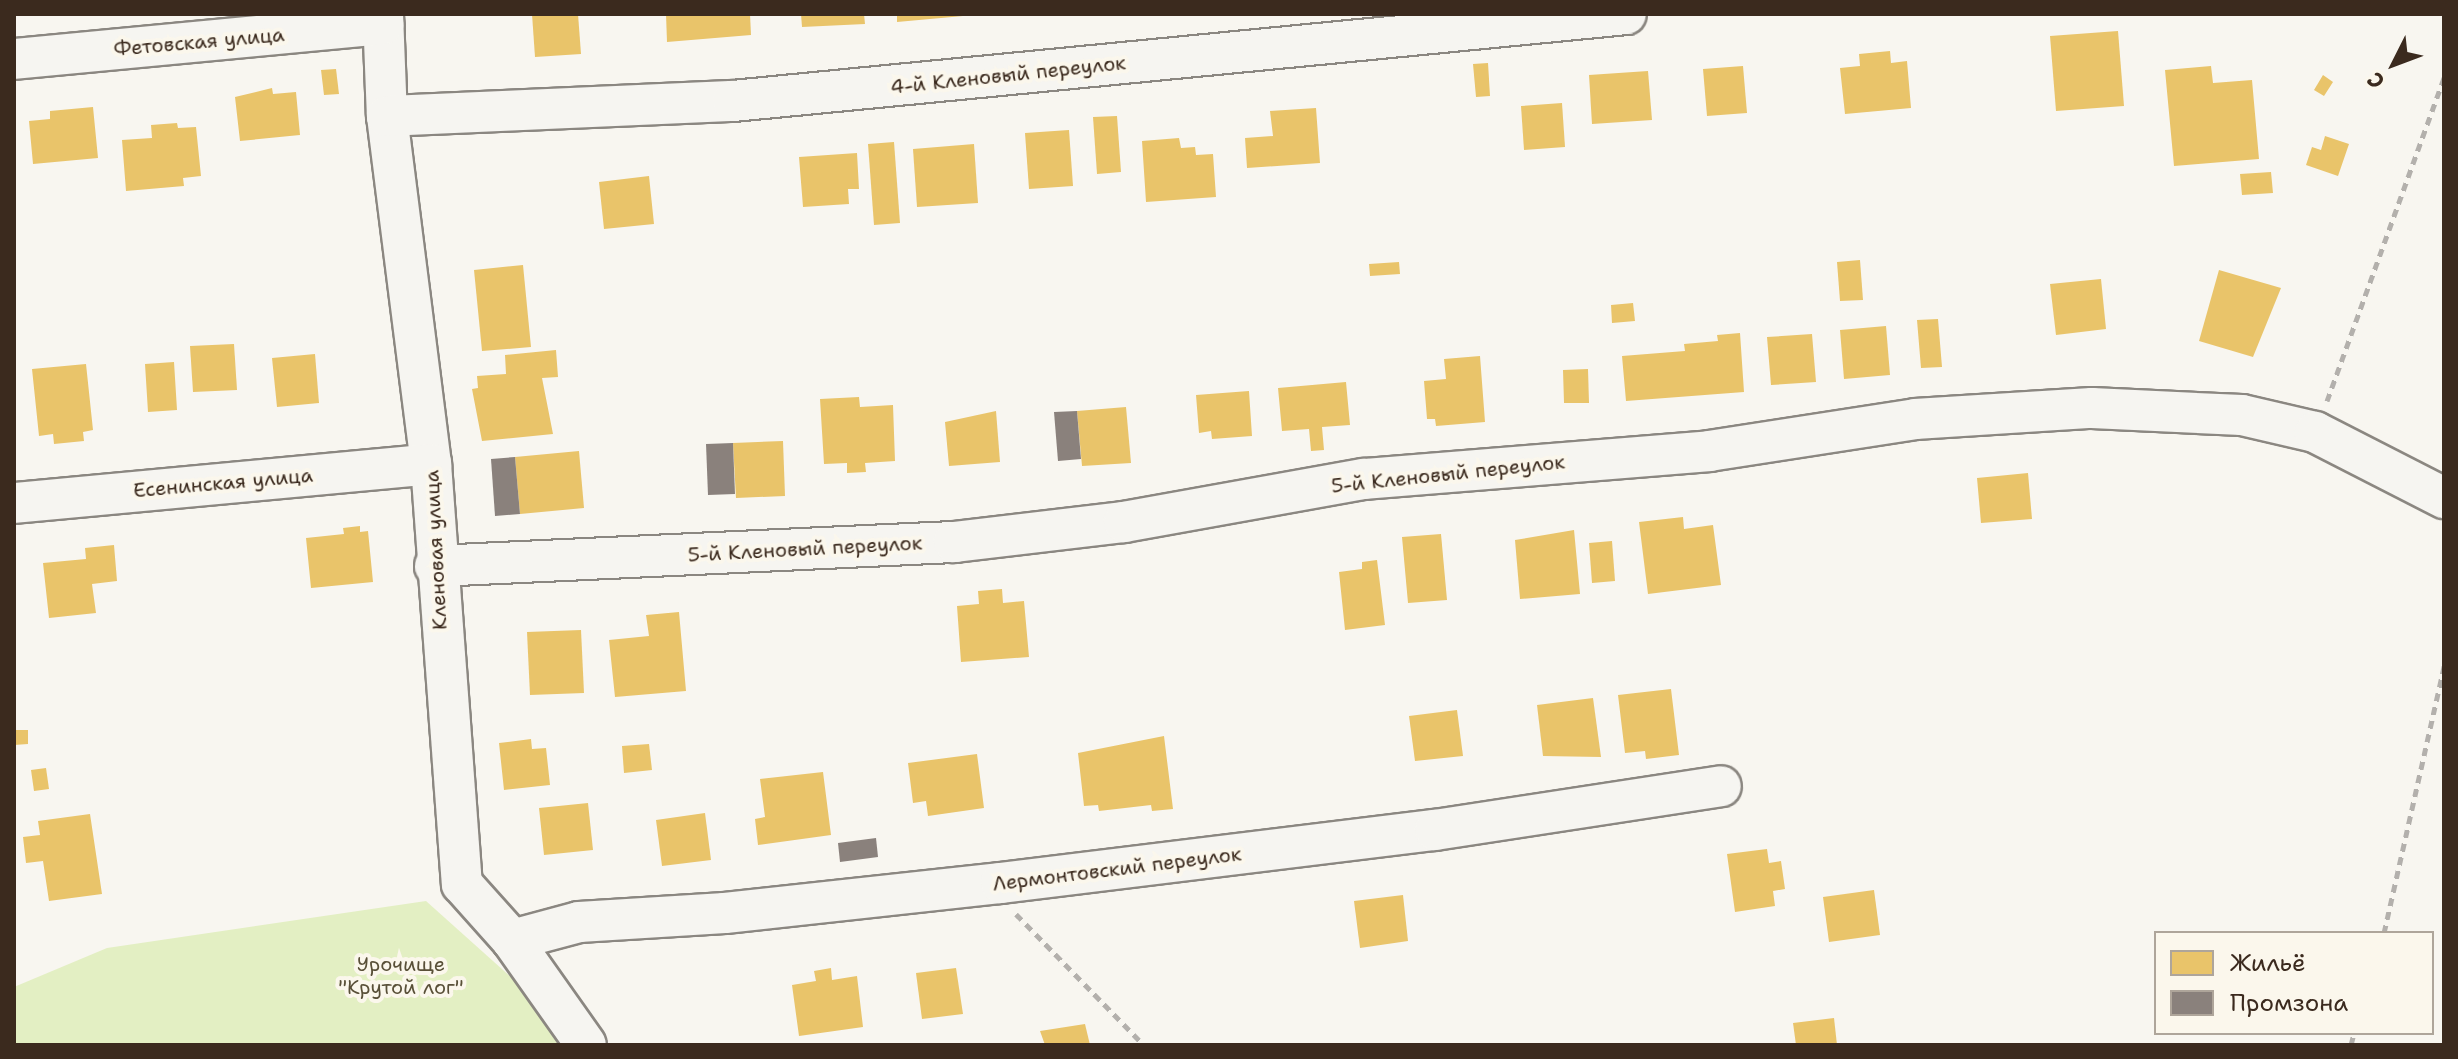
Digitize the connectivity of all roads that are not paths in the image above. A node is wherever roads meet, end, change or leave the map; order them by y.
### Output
1 (1626, 14) edge
2 (383, 19) edge
3 (14, 59) edge
4 (387, 116) junction
5 (431, 464) junction
6 (2444, 498) edge
7 (14, 503) edge
8 (435, 566) junction
9 (1721, 786) dead end
10 (512, 940) junction
11 (586, 1045) edge

1 - 4 street, 4-й Кленовый переулок
2 - 3 street, Фетовская улица
2 - 4 street, Кленовая улица
4 - 5 street, Кленовая улица
5 - 7 street, Есенинская улица
5 - 8 street, Кленовая улица
6 - 8 street, 5-й Кленовый переулок
8 - 10 street, Кленовая улица
9 - 10 street, Лермонтовский переулок
10 - 11 street, Кленовая улица

